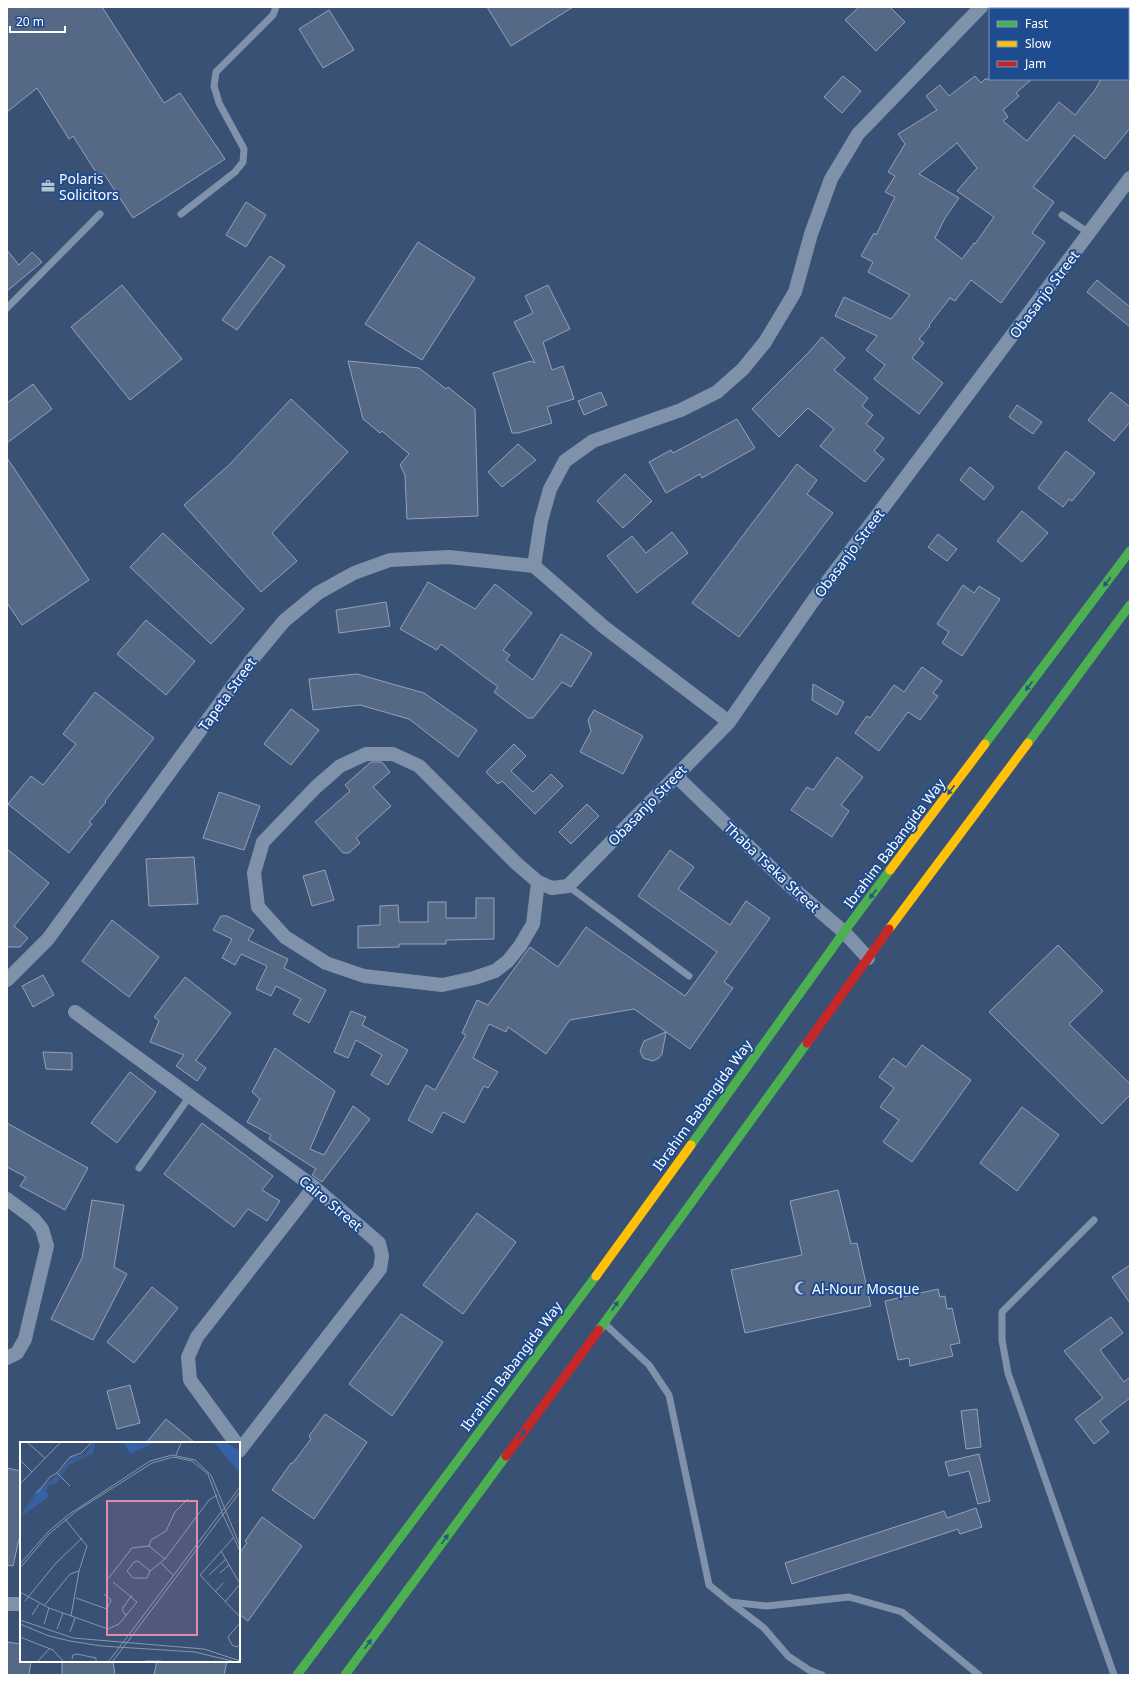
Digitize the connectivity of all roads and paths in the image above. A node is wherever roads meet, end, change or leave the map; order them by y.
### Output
1 (276, 7) edge
2 (981, 7) edge
3 (1130, 178) edge
4 (100, 214) dead end
5 (181, 214) dead end
6 (1062, 214) dead end
7 (1089, 233) junction
8 (7, 308) edge
9 (1130, 551) edge
10 (534, 566) junction
11 (1130, 605) edge
12 (729, 722) junction
13 (676, 776) junction
14 (538, 882) junction
15 (568, 886) junction
16 (844, 932) junction
17 (868, 958) junction
18 (689, 976) dead end
19 (7, 980) edge
20 (75, 1012) dead end
21 (190, 1096) junction
22 (139, 1168) dead end
23 (314, 1187) junction
24 (7, 1198) edge
25 (1094, 1220) dead end
26 (604, 1323) junction
27 (7, 1358) edge
28 (234, 1442) edge
29 (240, 1445) edge
30 (730, 1602) junction
31 (7, 1604) edge
32 (20, 1604) edge
33 (297, 1675) edge
34 (345, 1675) edge
35 (822, 1675) edge
36 (978, 1675) edge
37 (1114, 1675) edge

1 - 5 lane
2 - 10 street
3 - 7 street, Obasanjo Street
4 - 8 lane
6 - 7 lane
7 - 12 street, Obasanjo Street
9 -> 16 main road, Ibrahim Babangida Way
10 - 12 street
10 - 19 street, Tapeta Street
11 - 17 main road
12 - 13 street, Obasanjo Street
13 - 15 street, Obasanjo Street
13 - 16 street, Thaba Tseka Street
14 - 14 street
14 - 15 street
15 - 18 lane
16 - 17 street, Thaba Tseka Street
16 - 33 main road, Ibrahim Babangida Way
26 -> 17 main road
20 - 21 street, Cairo Street
21 - 22 lane
21 - 23 street, Cairo Street
23 - 28 street
23 - 29 street, Cairo Street
24 - 27 street
25 - 37 lane
26 - 30 lane
34 -> 26 main road
30 - 35 lane
30 - 36 lane
31 - 32 street

